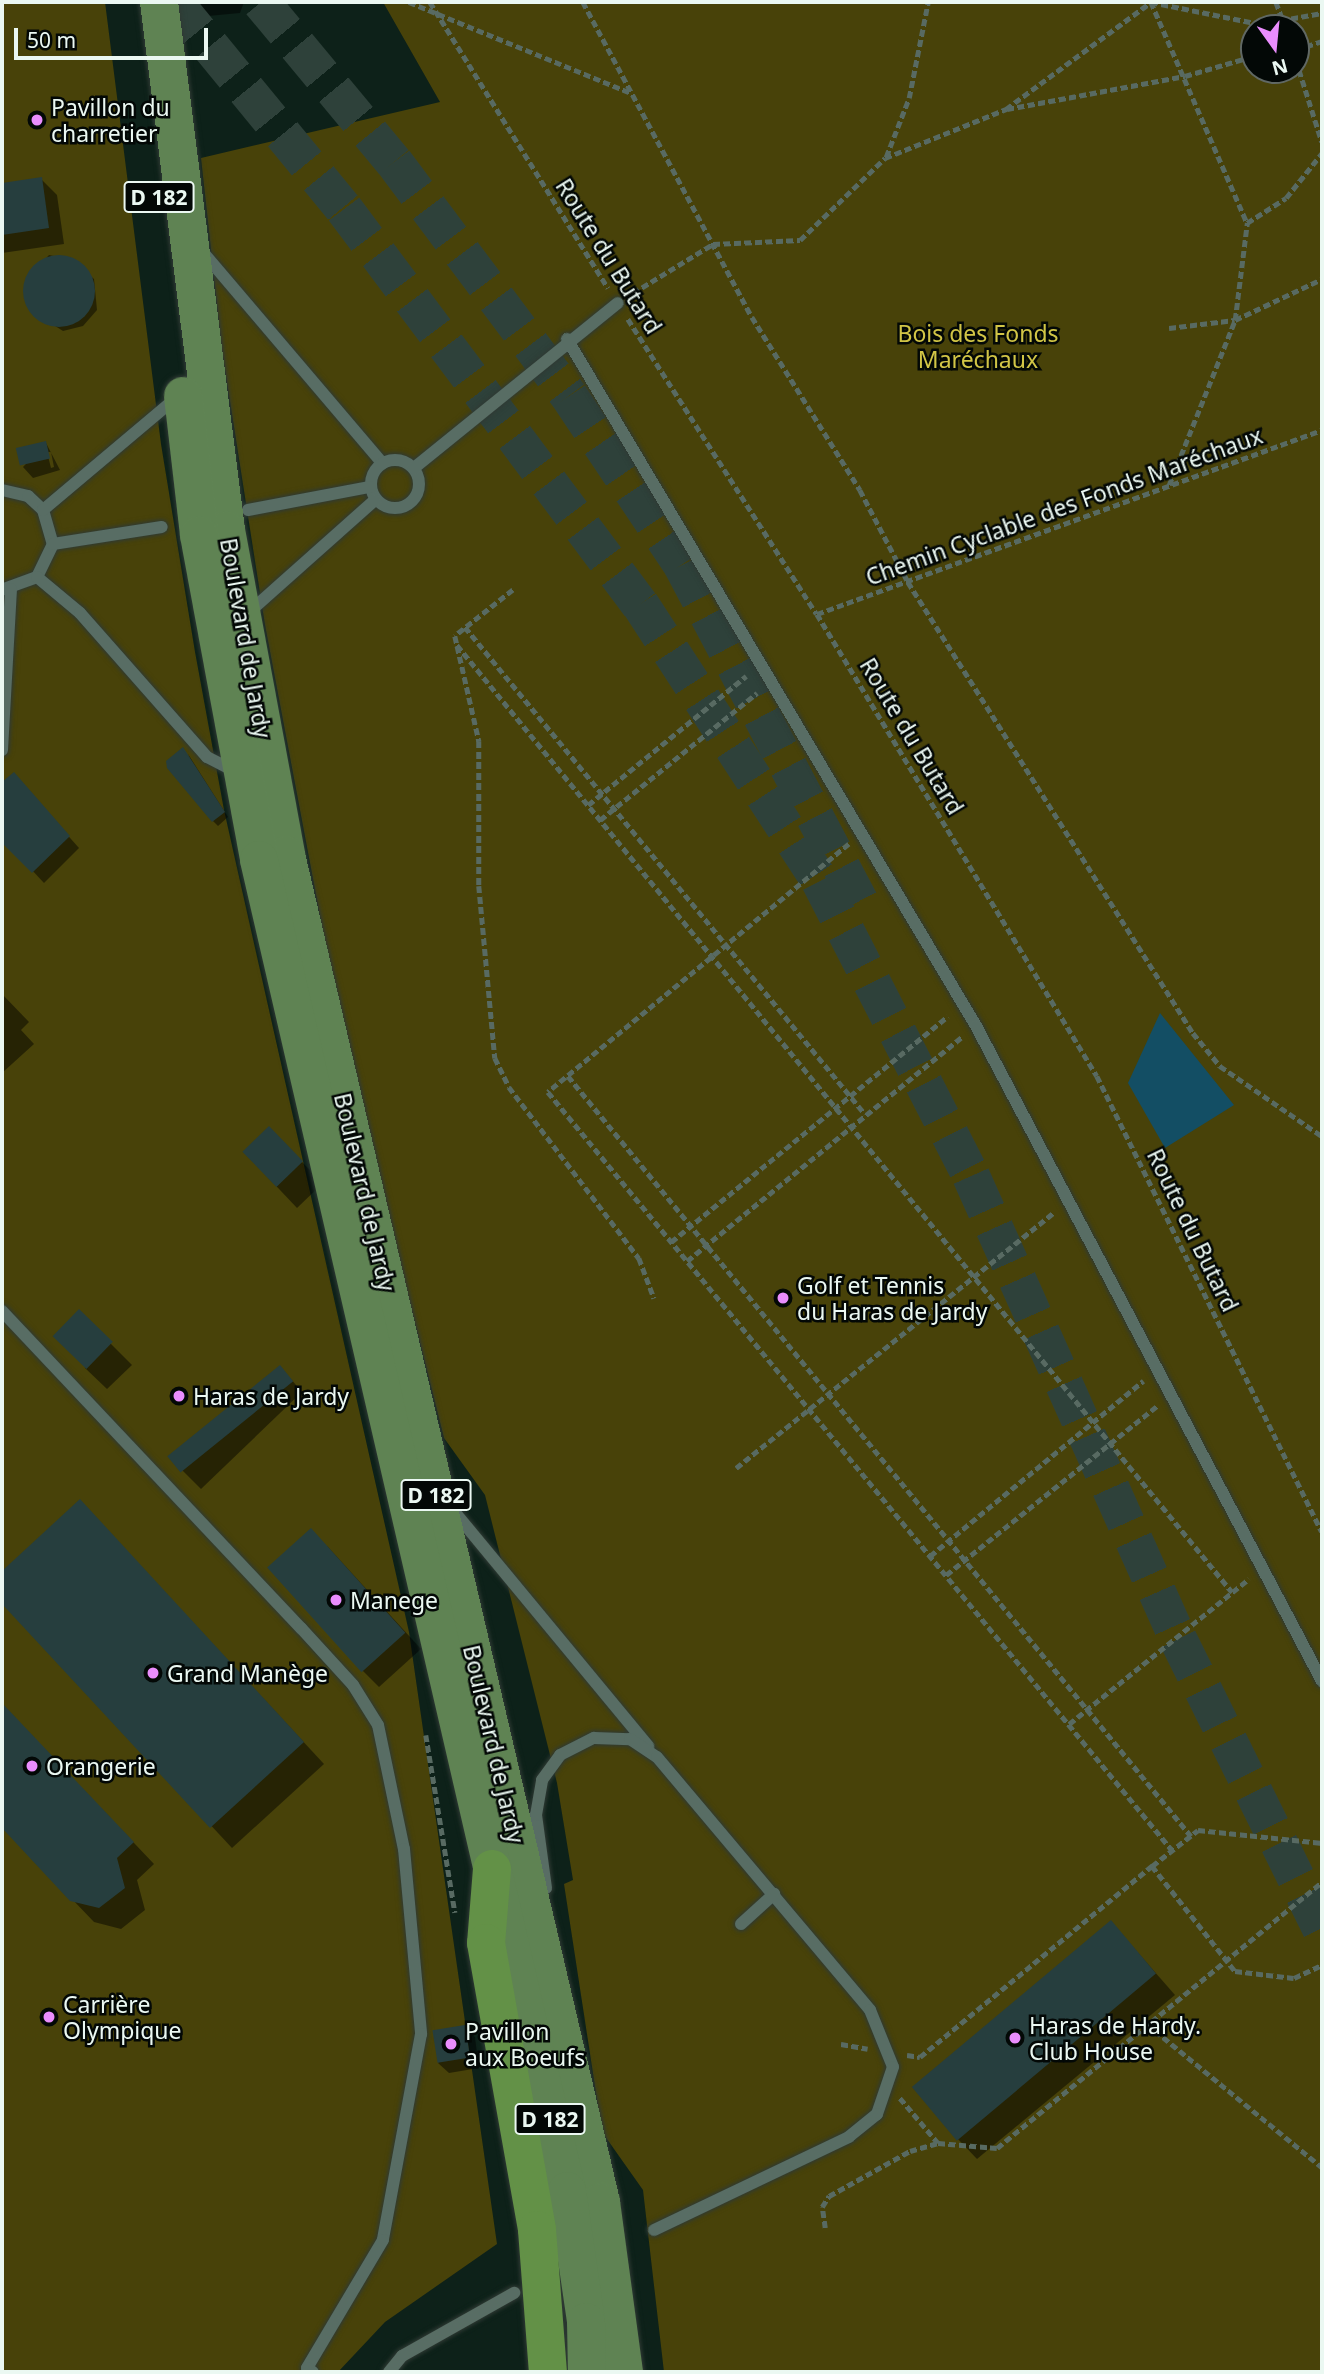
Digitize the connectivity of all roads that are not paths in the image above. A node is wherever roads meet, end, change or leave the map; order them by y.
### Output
1 (135, 2) edge
2 (159, 2) edge
3 (190, 236) junction
4 (618, 303) road end
5 (567, 339) junction
6 (182, 393) junction
7 (382, 463) junction
8 (414, 468) junction
9 (370, 488) junction
10 (2, 490) edge
11 (375, 500) junction
12 (43, 510) junction
13 (248, 510) dead end
14 (162, 527) dead end
15 (53, 544) junction
16 (37, 577) junction
17 (7, 589) edge
18 (243, 618) junction
19 (2, 750) edge
20 (243, 775) junction
21 (2, 1311) edge
22 (434, 1487) junction
23 (1322, 1681) edge
24 (657, 1757) junction
25 (492, 1869) junction
26 (774, 1894) junction
27 (741, 1924) dead end
28 (574, 2085) junction
29 (520, 2138) junction
30 (567, 2191) junction
31 (654, 2230) dead end
32 (514, 2293) dead end
33 (313, 2372) edge
34 (388, 2372) edge
35 (548, 2372) edge
36 (587, 2372) edge
37 (624, 2372) edge

1 - 6 main road, Boulevard de Jardy / D 182
2 - 3 main road, Boulevard de Jardy / D 182
3 - 7 lane
3 - 18 main road, Boulevard de Jardy / D 182
4 - 5 lane
5 - 8 lane
5 - 23 lane
6 - 12 lane
6 - 20 main road, Boulevard de Jardy / D 182
7 - 8 lane
7 - 9 lane
8 - 11 lane
9 - 11 lane
9 - 13 lane
10 - 12 lane
11 - 18 lane
12 - 15 lane
14 - 15 lane
15 - 16 lane
16 - 17 lane
16 - 20 lane
17 - 19 lane
18 - 22 main road, Boulevard de Jardy / D 182
20 - 25 main road, Boulevard de Jardy / D 182
21 - 33 lane
22 - 24 lane
22 - 28 main road, Boulevard de Jardy / D 182
24 - 26 lane
24 - 28 lane
25 - 29 highway
25 - 30 main road, Boulevard de Jardy / D 182
26 - 27 lane
26 - 31 lane
28 - 37 main road, Boulevard de Jardy / D 182
29 - 30 lane
29 - 35 highway
30 - 36 main road, Boulevard de Jardy / D 182
32 - 34 lane

